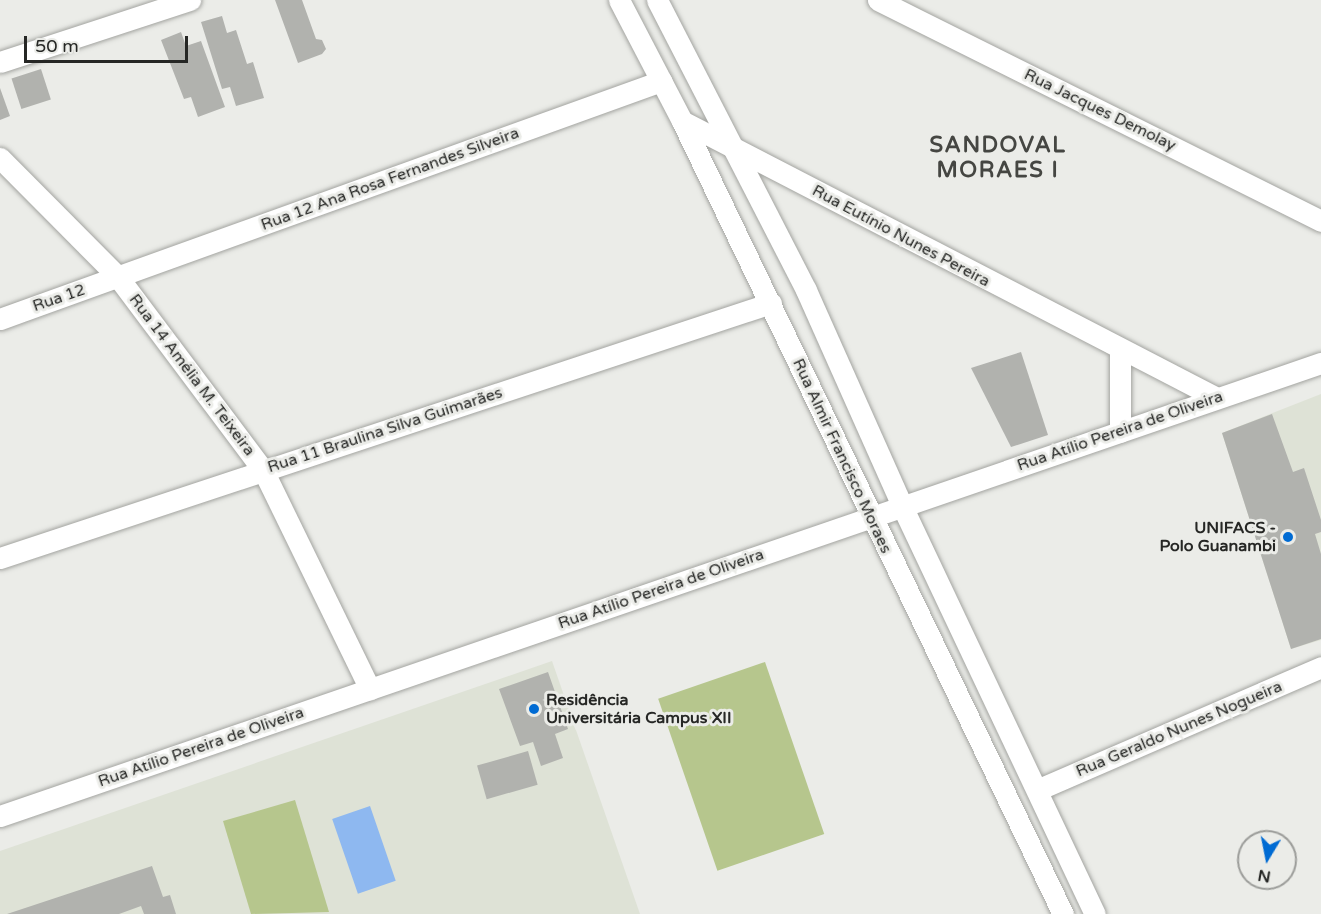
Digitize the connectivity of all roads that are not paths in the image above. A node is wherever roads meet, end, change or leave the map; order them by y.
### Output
1 (190, 0) edge
2 (619, 0) edge
3 (657, 0) edge
4 (878, 0) edge
5 (167, 4) edge
6 (0, 62) edge
7 (662, 81) junction
8 (682, 121) junction
9 (736, 149) junction
10 (0, 158) edge
11 (1321, 220) edge
12 (118, 277) junction
13 (771, 303) junction
14 (0, 319) edge
15 (1120, 350) junction
16 (1321, 363) edge
17 (1217, 399) junction
18 (1120, 432) junction
19 (263, 470) junction
20 (902, 506) junction
21 (870, 518) junction
22 (0, 558) edge
23 (1321, 667) edge
24 (370, 689) junction
25 (1037, 790) junction
26 (0, 816) edge
27 (1063, 914) edge
28 (1095, 914) edge

1 - 5 street
2 - 7 street, Rua Almir Francisco Moraes
3 - 9 street, Rua Almir Francisco Moraes
4 - 11 street, Rua Jacques Demolay
5 - 6 street
7 - 8 street, Rua Almir Francisco Moraes
7 - 12 street, Rua 12 Ana Rosa Fernandes Silveira
8 - 9 street, Rua Eutínio Nunes Pereira
8 - 13 street, Rua Almir Francisco Moraes
9 - 15 street, Rua Eutínio Nunes Pereira
9 - 20 street, Rua Almir Francisco Moraes
10 - 12 street, Rua 14 Amélia M. Teixeira
12 - 14 street, Rua 12
12 - 19 street, Rua 14 Amélia M. Teixeira
13 - 19 street, Rua 11 Braulina Silva Guimarães
13 - 21 street, Rua Almir Francisco Moraes
15 - 17 street, Rua Eutínio Nunes Pereira
15 - 18 street
16 - 17 street, Rua Atílio Pereira de Oliveira
17 - 18 street, Rua Atílio Pereira de Oliveira
18 - 20 street, Rua Atílio Pereira de Oliveira
19 - 22 street, Rua 11 Braulina Silva Guimarães
19 - 24 street, Rua 14 Amélia M. Teixeira
20 - 21 street, Rua Atílio Pereira de Oliveira
20 - 25 street, Rua Almir Francisco Moraes
21 - 24 street, Rua Atílio Pereira de Oliveira
21 - 27 street, Rua Almir Francisco Moraes
23 - 25 street, Rua Geraldo Nunes Nogueira
24 - 26 street, Rua Atílio Pereira de Oliveira
25 - 28 street, Rua Almir Francisco Moraes

